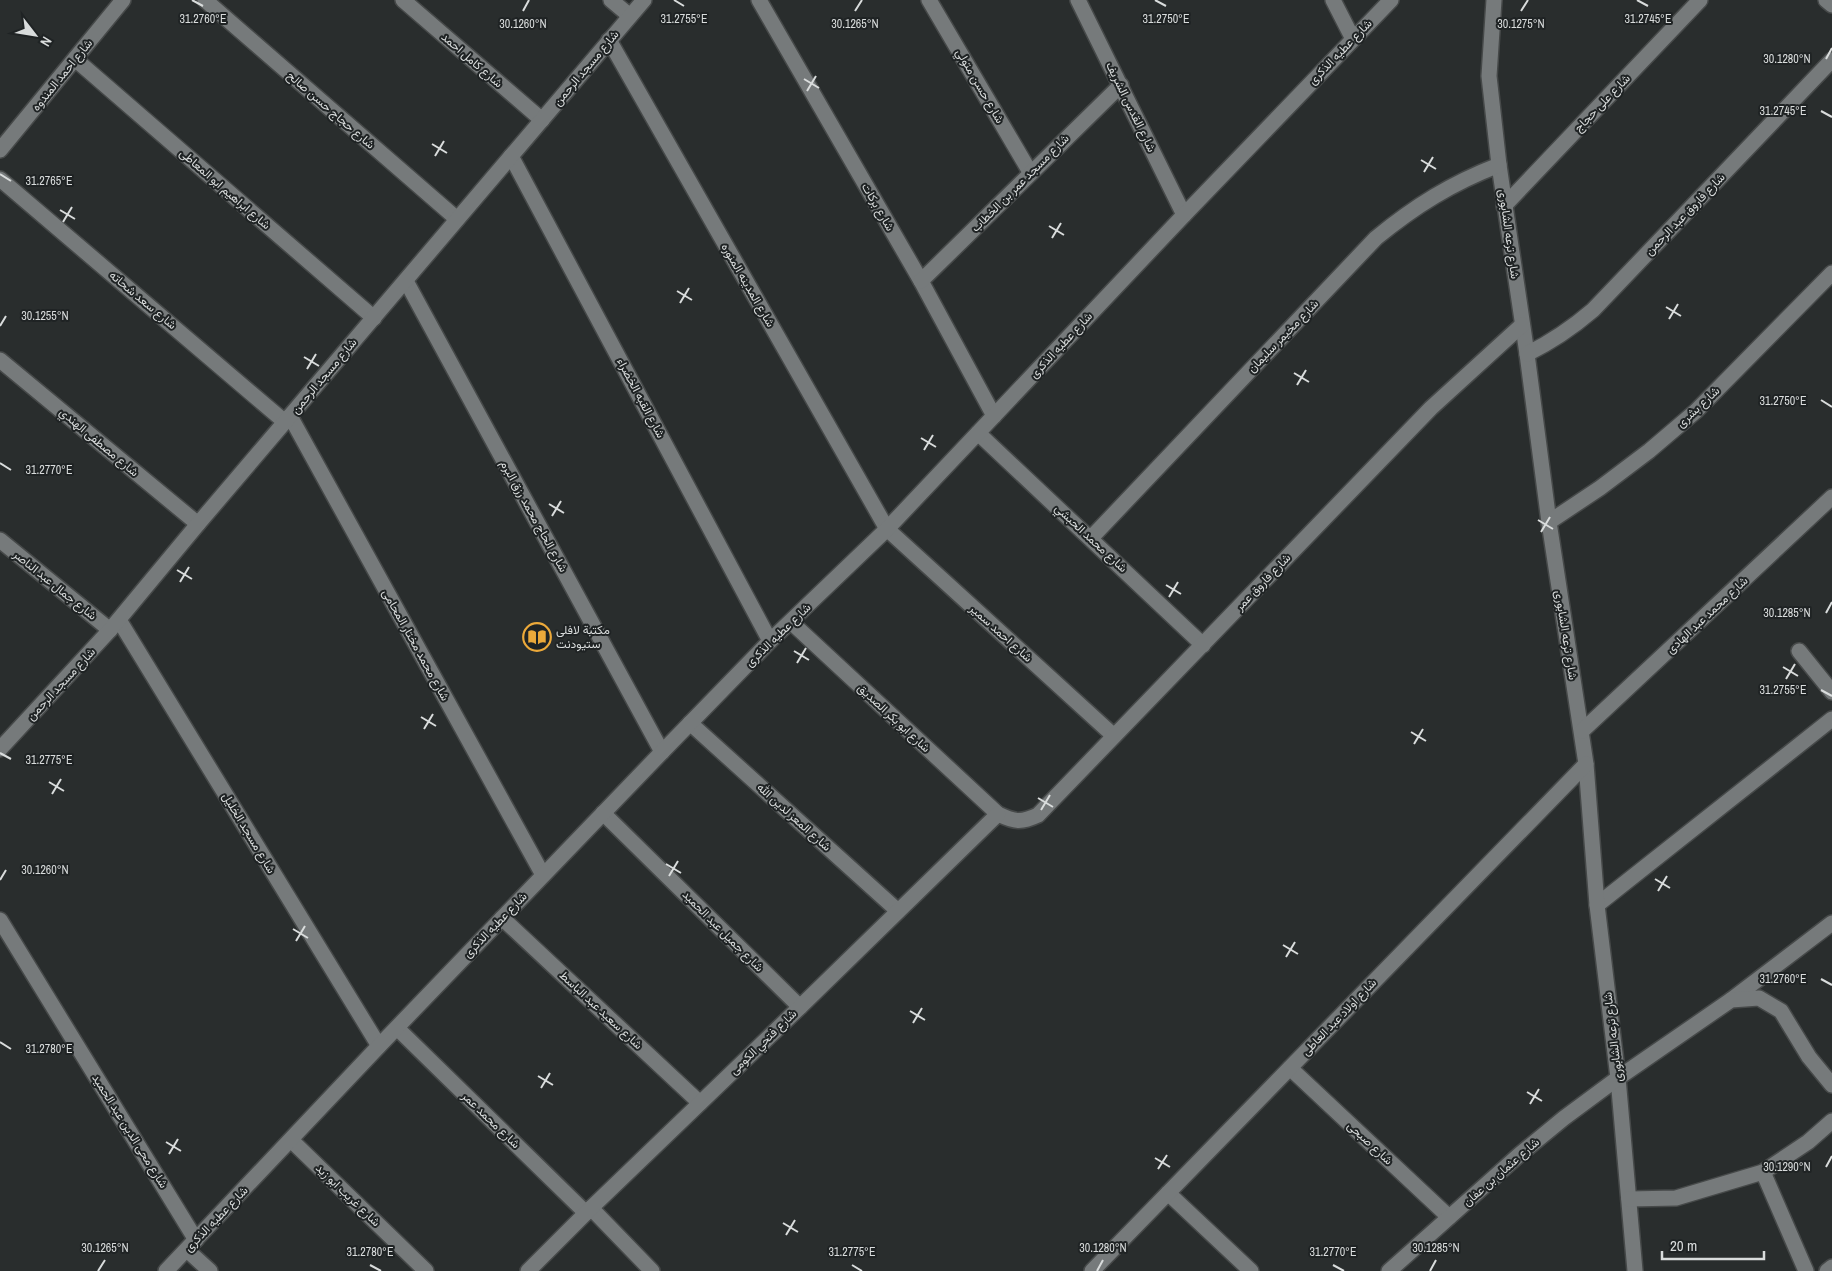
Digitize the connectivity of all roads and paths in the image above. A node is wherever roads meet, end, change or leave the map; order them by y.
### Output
1 (123, 0) edge
2 (205, 0) edge
3 (402, 0) edge
4 (611, 0) edge
5 (644, 0) edge
6 (760, 0) edge
7 (930, 0) edge
8 (1078, 0) edge
9 (1333, 0) edge
10 (1390, 0) edge
11 (1507, 0) edge
12 (1700, 0) edge
13 (1493, 7) edge
14 (630, 16) junction
15 (1353, 39) junction
16 (609, 40) junction
17 (75, 59) junction
18 (1832, 60) edge
19 (1121, 85) junction
20 (542, 120) junction
21 (0, 150) edge
22 (512, 156) junction
23 (1499, 165) junction
24 (1030, 172) junction
25 (0, 179) edge
26 (1504, 206) junction
27 (1184, 214) junction
28 (457, 219) junction
29 (1832, 273) edge
30 (406, 281) junction
31 (920, 282) junction
32 (374, 318) junction
33 (1522, 325) junction
34 (1527, 354) junction
35 (0, 360) edge
36 (994, 416) junction
37 (288, 419) junction
38 (978, 433) junction
39 (1832, 497) edge
40 (1549, 522) junction
41 (198, 524) junction
42 (887, 529) junction
43 (1090, 538) junction
44 (0, 540) edge
45 (790, 622) junction
46 (115, 625) junction
47 (770, 641) junction
48 (1203, 645) junction
49 (1799, 651) dead end
50 (1832, 692) edge
51 (1832, 719) edge
52 (690, 723) junction
53 (1582, 732) junction
54 (1114, 736) junction
55 (3, 741) edge
56 (662, 752) junction
57 (1586, 764) junction
58 (603, 813) junction
59 (998, 814) junction
60 (542, 875) junction
61 (1598, 905) junction
62 (898, 911) junction
63 (502, 918) junction
64 (0, 920) edge
65 (1832, 923) edge
66 (1731, 1000) junction
67 (800, 1007) junction
68 (397, 1028) junction
69 (379, 1046) junction
70 (1290, 1068) junction
71 (1618, 1078) junction
72 (1832, 1085) edge
73 (700, 1103) junction
74 (1832, 1122) edge
75 (291, 1140) junction
76 (1763, 1172) junction
77 (1168, 1193) junction
78 (1629, 1199) junction
79 (588, 1210) junction
80 (1450, 1218) junction
81 (192, 1245) junction
82 (1832, 1267) edge
83 (166, 1271) edge
84 (210, 1271) edge
85 (426, 1271) edge
86 (528, 1271) edge
87 (652, 1271) edge
88 (1092, 1271) edge
89 (1251, 1271) edge
90 (1389, 1271) edge
91 (1635, 1271) edge
92 (1806, 1271) edge
93 (1827, 1271) edge

1 - 17 street, شارع احمد المندوه
2 - 28 street, شارع حجاج حسن صالح
3 - 20 street, شارع كامل احمد
4 - 14 street
5 - 14 street, شارع مسجد الرحمن
6 - 31 street, شارع بركات
7 - 24 street, شارع حسن متولي
8 - 19 street, شارع القدس الشريف
9 - 15 street
10 - 15 street, شارع عطيه الذكرى
11 - 13 street
12 - 26 street, شارع على حجاج
13 - 23 street, شارع ترعه الشابورى
14 - 16 street, شارع مسجد الرحمن
15 - 27 street, شارع عطيه الذكرى
16 - 20 street, شارع مسجد الرحمن
16 - 42 street, شارع المدينه المنوره
17 - 21 street, شارع احمد المندوه
17 - 32 street, شارع ابراهيم ابو المعاطى
18 - 34 street, شارع فاروق عبد الرحمن
19 - 24 street, شارع مسجد عمر بن الخطاب
19 - 27 street, شارع القدس الشريف
20 - 22 street, شارع مسجد الرحمن
22 - 28 street, شارع مسجد الرحمن
22 - 47 street, شارع القبه الخضراء
23 - 26 street, شارع ترعه الشابورى
23 - 43 street, شارع مخيمر سليمان
24 - 31 street, شارع مسجد عمر بن الخطاب
25 - 37 street, شارع سعد شحاته
26 - 33 street, شارع ترعه الشابورى
27 - 36 street, شارع عطيه الذكرى
28 - 30 street, شارع مسجد الرحمن
29 - 40 street, شارع بشرى
30 - 32 street, شارع مسجد الرحمن
30 - 56 street, شارع الحاج محمد رزق البرم
31 - 36 street, شارع بركات
32 - 37 street, شارع مسجد الرحمن
33 - 34 street, شارع ترعه الشابورى
33 - 48 street, شارع فاروق عمر
34 - 40 street, شارع ترعه الشابورى
35 - 41 street, شارع مصطفى الهندي
36 - 38 street, شارع عطيه الذكرى
37 - 41 street, شارع مسجد الرحمن
37 - 60 street, شارع محمد مختار المحامى
38 - 42 street, شارع عطيه الذكرى
38 - 43 street, شارع محمد الحبشي
39 - 53 street, شارع محمد عبد الهادى
40 - 53 street, شارع ترعه الشابورى
41 - 46 street, شارع مسجد الرحمن
42 - 45 street, شارع عطيه الذكرى
42 - 54 street, شارع احمد سمير
43 - 48 street, شارع محمد الحبشي
44 - 46 street, شارع جمال عبد الناصر
45 - 47 street, شارع عطيه الذكرى
45 - 59 street, شارع ابو بكر الصديق
46 - 55 street, شارع مسجد الرحمن
46 - 69 street, شارع مسجد الخليل
47 - 52 street, شارع عطيه الذكرى
48 - 54 street, شارع فاروق عمر
49 - 50 street
51 - 61 street
52 - 56 street, شارع عطيه الذكرى
52 - 62 street, شارع المعز لدين الله
53 - 57 street, شارع ترعه الشابورى
54 - 59 street, شارع فاروق عمر
56 - 58 street, شارع عطيه الذكرى
57 - 61 street, شارع ترعه الشابورى
57 - 70 street, شارع اولاد عبد العاطى
58 - 60 street, شارع عطيه الذكرى
58 - 67 street, شارع جميل عبد الحميد
59 - 62 street, شارع فتحي الكومى
60 - 63 street, شارع عطيه الذكرى
61 - 71 street, شارع ترعه الشابورى
62 - 67 street, شارع فتحي الكومى
63 - 68 street, شارع عطيه الذكرى
63 - 73 street, شارع سعيد عبد الباسط
64 - 81 street, شارع محى الدين عبد الحميد
65 - 66 street, شارع عثمان بن عفان
66 - 71 street, شارع عثمان بن عفان
66 - 72 street
67 - 73 street, شارع فتحي الكومى
68 - 69 street, شارع عطيه الذكرى
68 - 79 street, شارع محمد عمر
69 - 75 street, شارع عطيه الذكرى
70 - 77 street, شارع اولاد عبد العاطى
70 - 80 street, شارع صبحى
71 - 78 street, شارع ترعه الشابورى
71 - 80 street, شارع عثمان بن عفان
73 - 79 street, شارع فتحي الكومى
74 - 76 street
75 - 81 street, شارع عطيه الذكرى
75 - 85 street, شارع غريب ابو زيد
76 - 78 street
76 - 92 street
77 - 88 street, شارع اولاد عبد العاطى
77 - 89 street
78 - 91 street, شارع ترعه الشابورى
79 - 86 street, شارع فتحي الكومى
79 - 87 street, شارع محمد عمر
80 - 90 street, شارع عثمان بن عفان
81 - 83 street, شارع عطيه الذكرى
81 - 84 street, شارع محى الدين عبد الحميد
82 - 93 street

